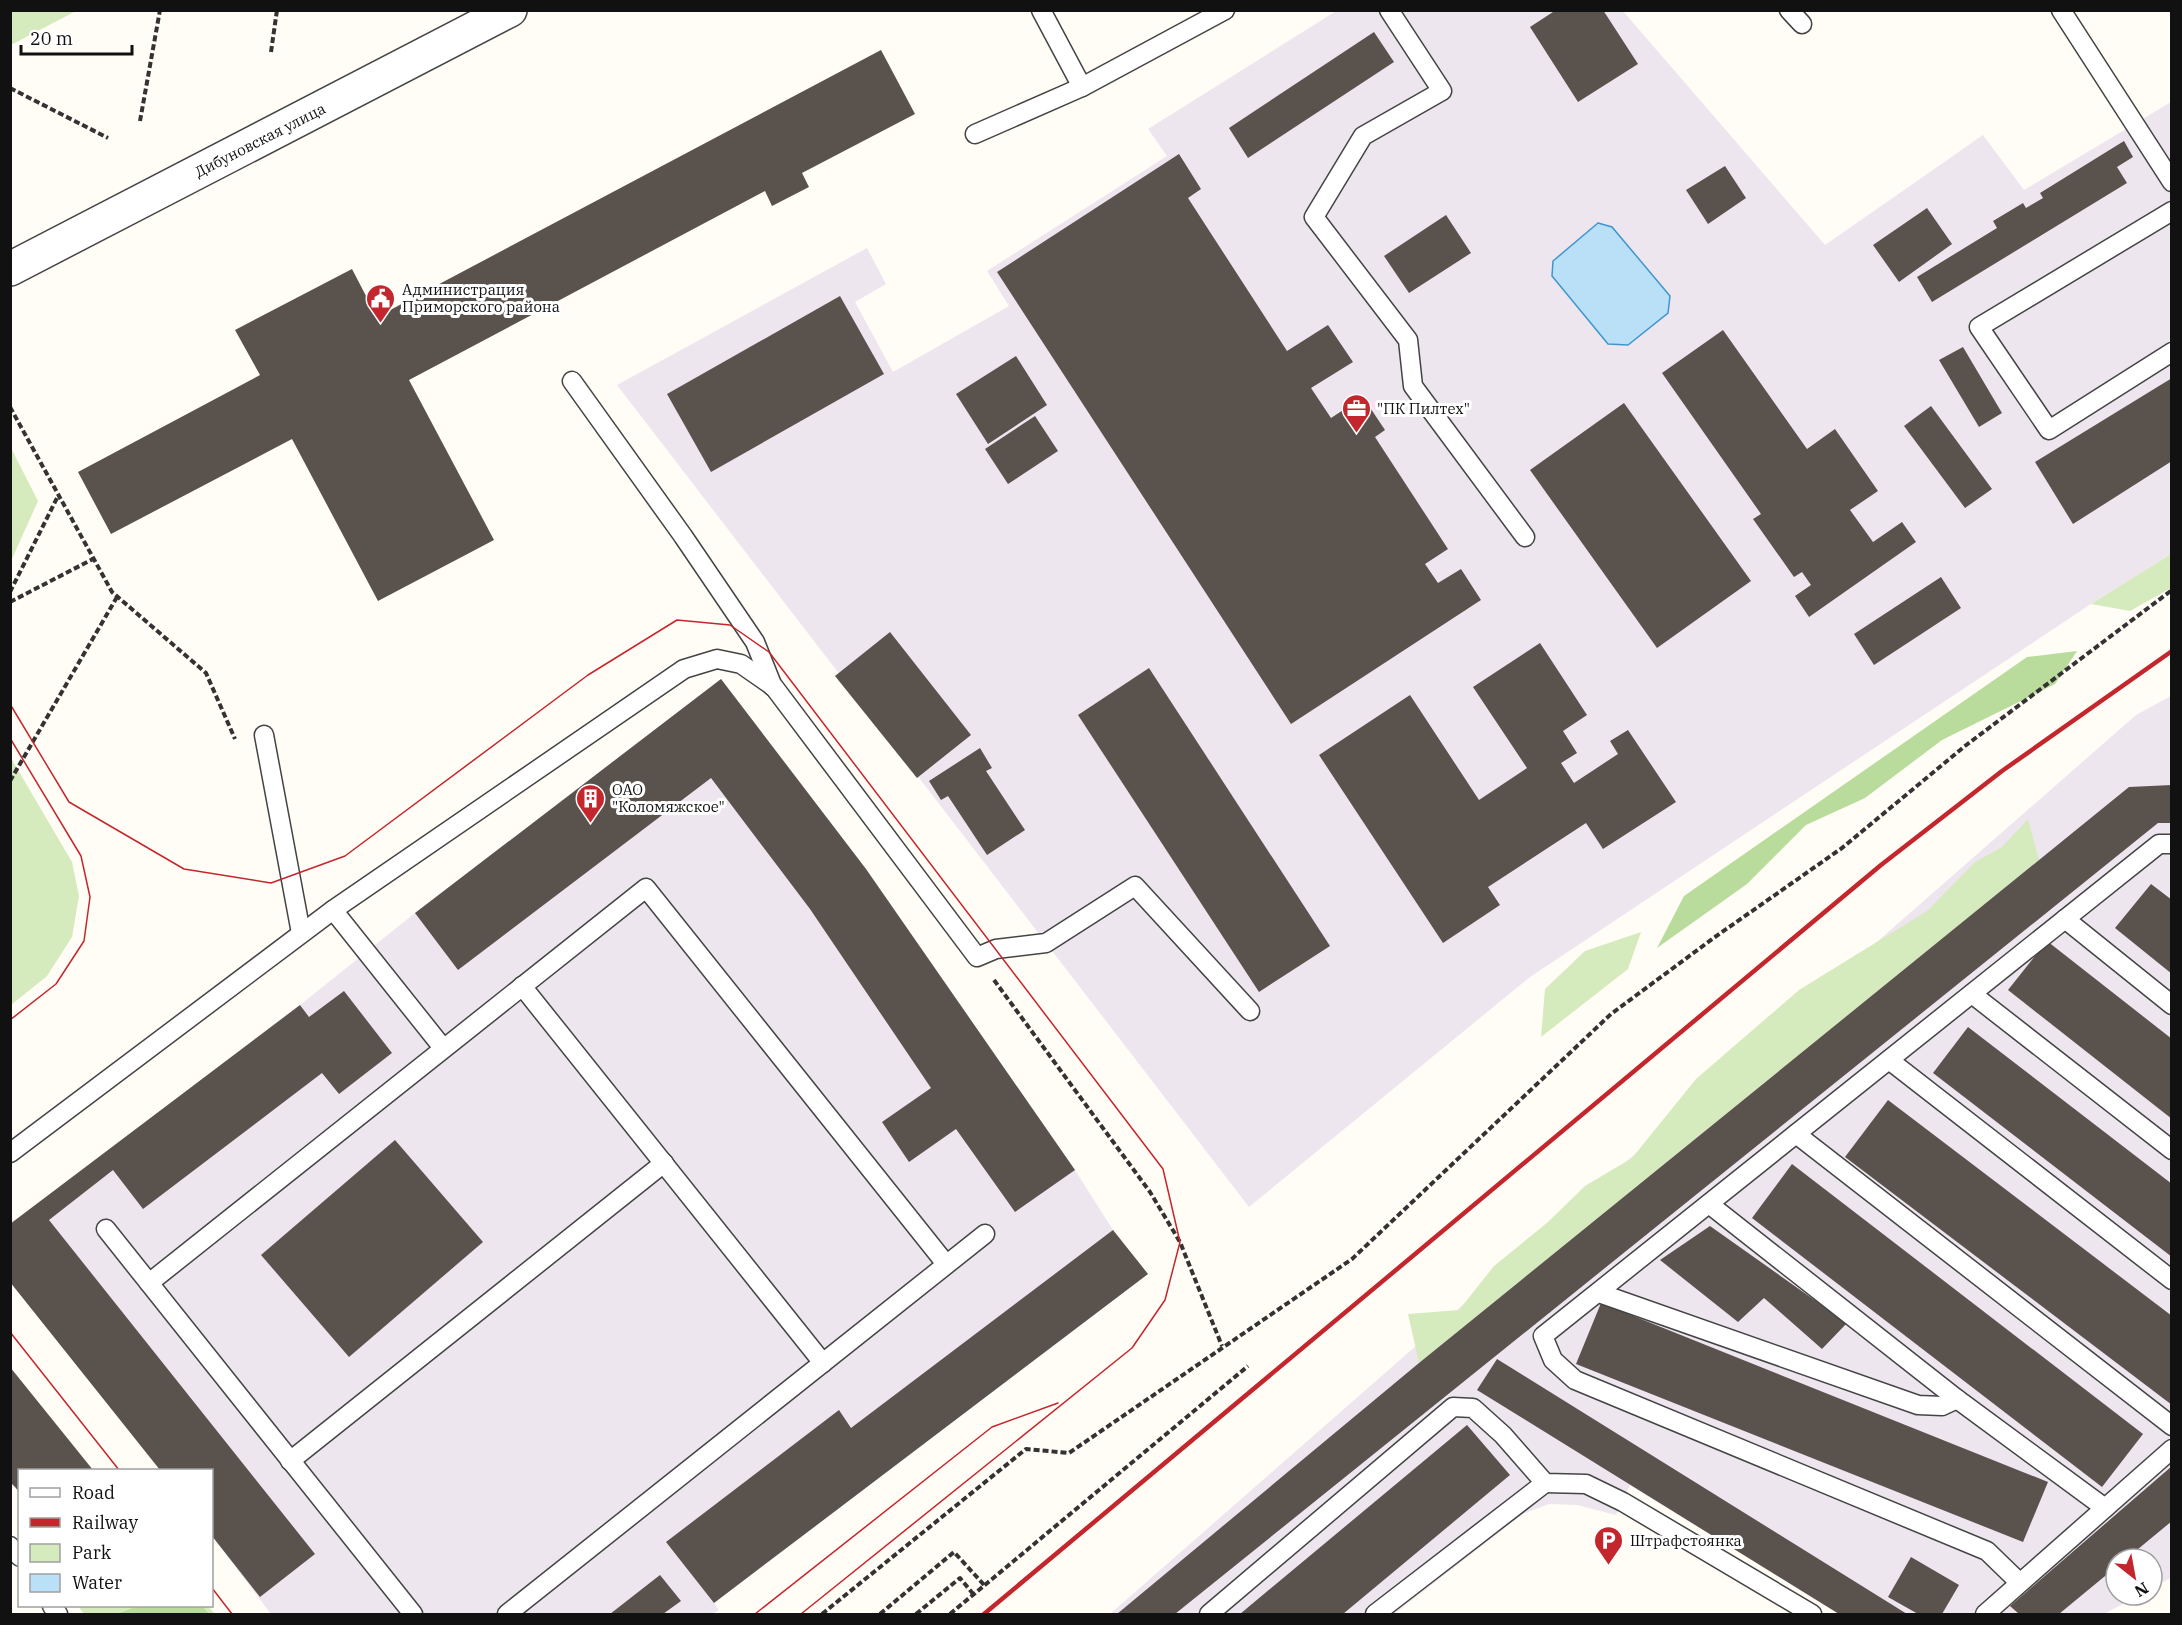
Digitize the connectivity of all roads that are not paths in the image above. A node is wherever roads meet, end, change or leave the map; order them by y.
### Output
1 (510, 10) edge
2 (1041, 10) edge
3 (1225, 10) edge
4 (1389, 10) edge
5 (2061, 10) edge
6 (1082, 87) junction
7 (975, 134) dead end
8 (2172, 182) edge
9 (2172, 211) edge
10 (10, 269) edge
11 (2172, 352) edge
12 (573, 381) dead end
13 (1526, 537) dead end
14 (774, 687) junction
15 (264, 735) dead end
16 (2167, 848) edge
17 (333, 910) junction
18 (2065, 919) junction
19 (301, 933) junction
20 (522, 986) junction
21 (1972, 994) junction
22 (2172, 1005) edge
23 (1250, 1011) dead end
24 (443, 1048) junction
25 (1889, 1060) junction
26 (1796, 1134) junction
27 (2172, 1150) edge
28 (10, 1153) edge
29 (664, 1163) junction
30 (1709, 1204) junction
31 (106, 1229) dead end
32 (985, 1234) dead end
33 (946, 1264) junction
34 (2172, 1280) edge
35 (149, 1283) junction
36 (1599, 1293) junction
37 (823, 1363) junction
38 (1957, 1399) junction
39 (2172, 1426) edge
40 (2172, 1449) edge
41 (290, 1461) junction
42 (1545, 1484) junction
43 (2105, 1508) junction
44 (2019, 1582) junction
45 (413, 1614) edge
46 (507, 1614) edge
47 (1209, 1614) edge
48 (1376, 1614) edge
49 (1812, 1614) edge
50 (1985, 1614) edge

1 - 10 street, Дибуновская улица
2 - 6 lane
3 - 6 lane
4 - 13 lane
5 - 8 lane
6 - 7 lane
9 - 11 lane
12 - 14 lane
14 - 17 lane
14 - 23 lane
15 - 19 lane
16 - 18 lane
17 - 19 lane
17 - 24 lane
18 - 21 lane
18 - 22 lane
19 - 28 lane
20 - 24 lane
20 - 29 lane
20 - 33 lane
21 - 25 lane
21 - 27 lane
24 - 35 lane
25 - 26 lane
25 - 34 lane
26 - 30 lane
26 - 39 lane
29 - 37 lane
29 - 41 lane
30 - 36 lane
30 - 38 lane
31 - 35 lane
32 - 33 lane
33 - 37 lane
35 - 41 lane
36 - 38 lane
36 - 44 lane
37 - 46 lane
38 - 43 lane
40 - 43 lane
41 - 45 lane
42 - 47 lane
42 - 48 lane
42 - 49 lane
43 - 44 lane
44 - 50 lane

